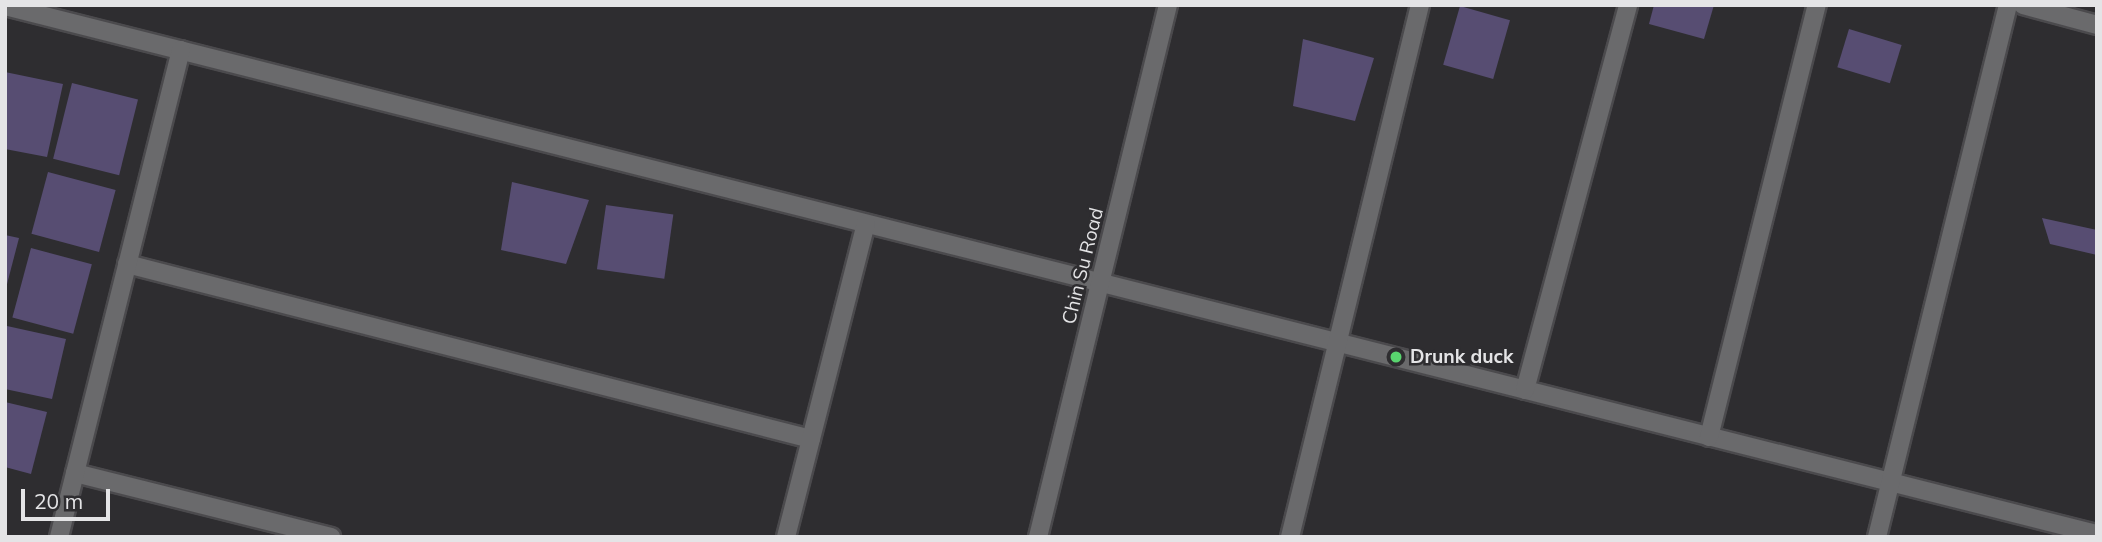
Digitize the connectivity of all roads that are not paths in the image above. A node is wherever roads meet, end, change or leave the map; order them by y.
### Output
1 (1168, 5) edge
2 (1420, 5) edge
3 (1628, 5) edge
4 (1817, 5) edge
5 (2008, 5) edge
6 (2023, 5) edge
7 (5, 6) edge
8 (2097, 25) edge
9 (181, 50) junction
10 (866, 224) junction
11 (127, 264) junction
12 (1100, 283) junction
13 (1338, 343) junction
14 (1525, 390) junction
15 (1709, 436) junction
16 (811, 439) junction
17 (75, 472) junction
18 (1890, 482) junction
19 (2097, 534) edge
20 (59, 537) edge
21 (331, 537) edge
22 (786, 537) edge
23 (1038, 537) edge
24 (1290, 537) edge
25 (1877, 537) edge

1 - 12 street, Chin Su Road
2 - 13 street
3 - 14 street
4 - 15 street
5 - 18 street
6 - 8 street
7 - 9 street
9 - 10 street
9 - 11 street
10 - 12 street
10 - 16 street
11 - 16 street
11 - 17 street
12 - 13 street
12 - 23 street, Chin Su Road
13 - 14 street
13 - 24 street
14 - 15 street
15 - 18 street
16 - 22 street
17 - 20 street
17 - 21 street
18 - 19 street
18 - 25 street

